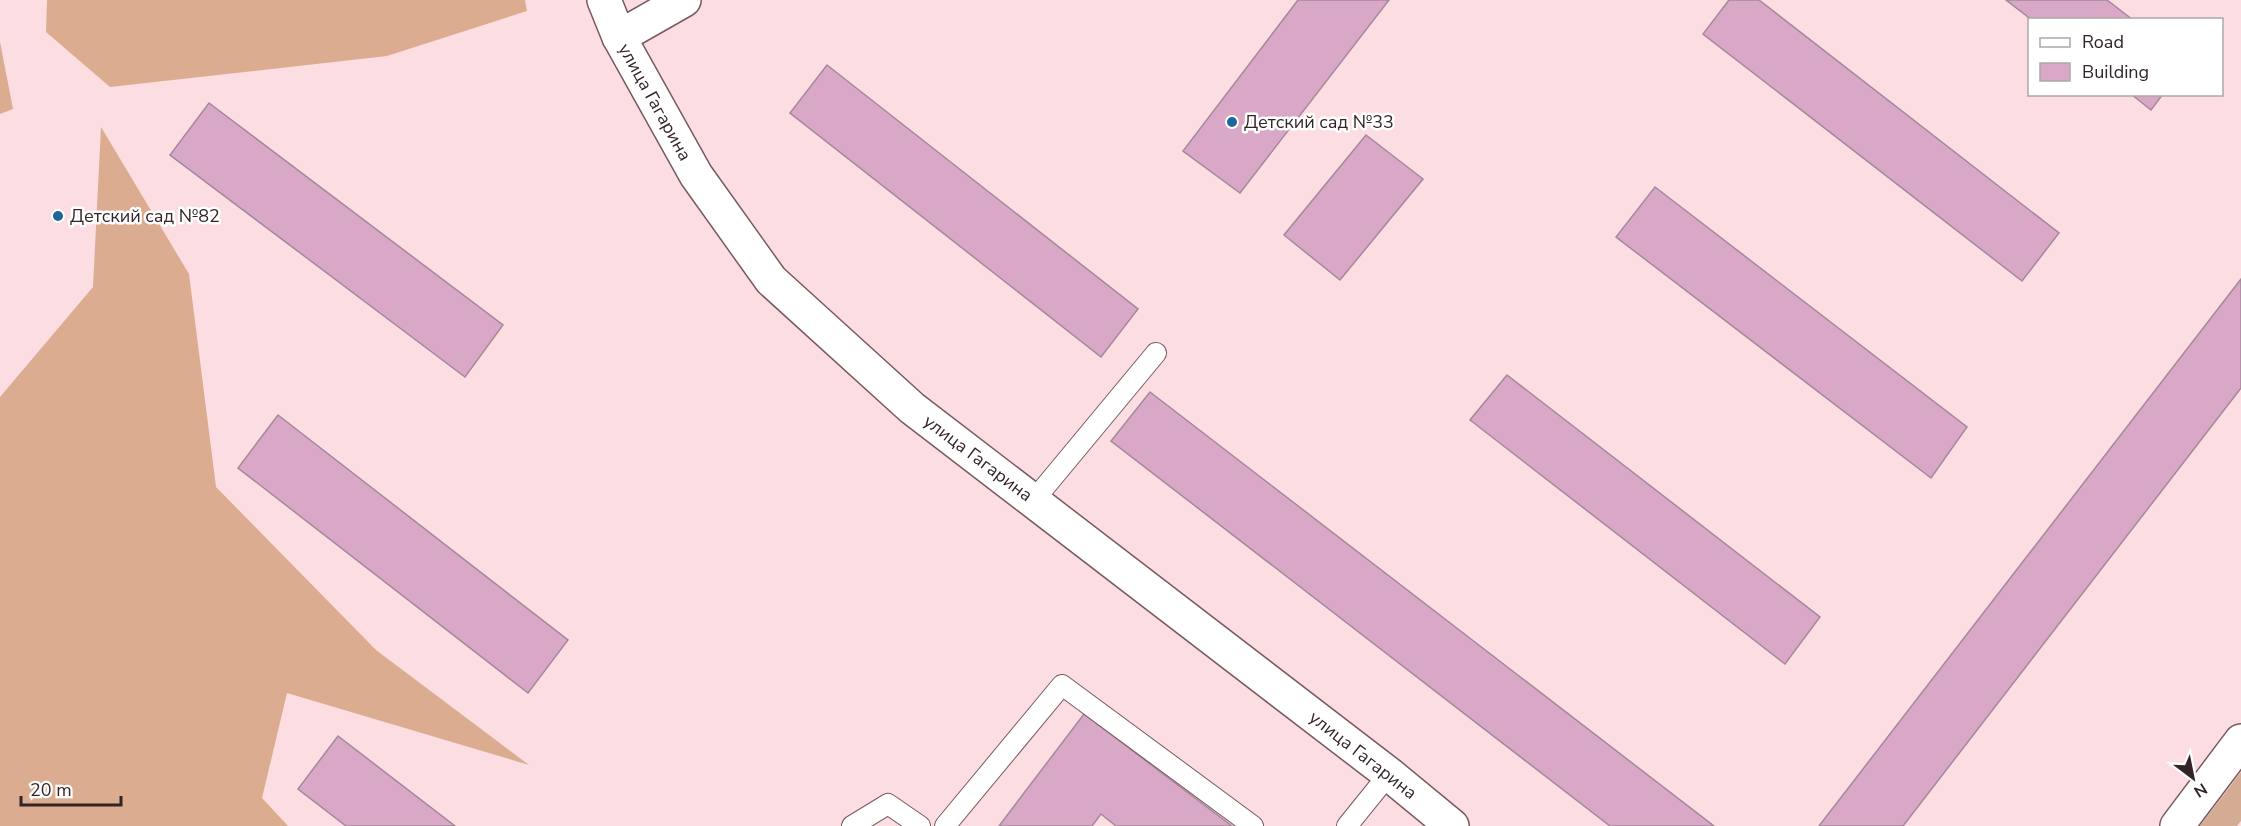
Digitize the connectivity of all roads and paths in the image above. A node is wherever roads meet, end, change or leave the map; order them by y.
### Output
1 (604, 0) edge
2 (684, 0) edge
3 (619, 36) junction
4 (1156, 353) dead end
5 (1034, 500) junction
6 (2241, 741) edge
7 (1389, 774) junction
8 (852, 826) edge
9 (920, 826) edge
10 (945, 826) edge
11 (1253, 826) edge
12 (1347, 826) edge
13 (1452, 826) edge
14 (2177, 826) edge

1 - 3 street, улица Гагарина
2 - 3 street
3 - 5 street, улица Гагарина
4 - 5 lane
5 - 7 street, улица Гагарина
6 - 14 street
7 - 12 lane
7 - 13 street, улица Гагарина
8 - 9 lane
10 - 11 lane

